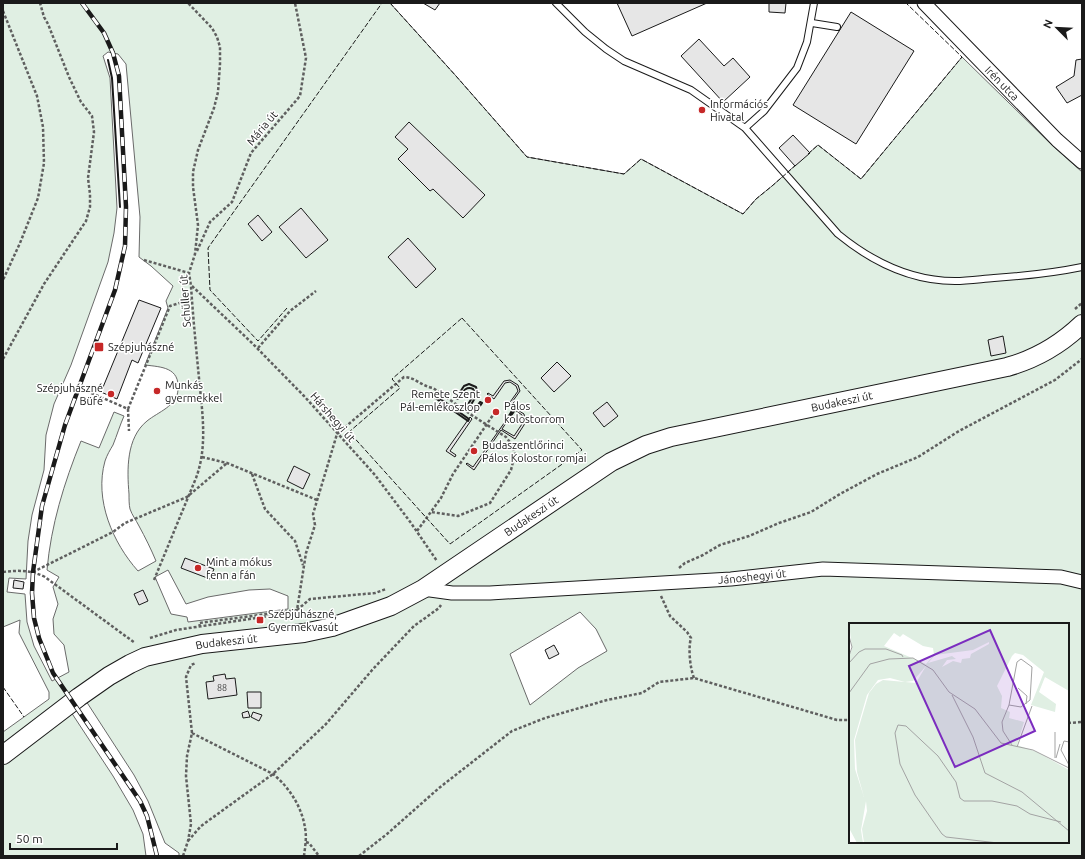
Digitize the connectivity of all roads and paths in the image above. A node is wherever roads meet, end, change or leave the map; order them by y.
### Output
1 (40, 3) edge
2 (188, 3) edge
3 (295, 3) edge
4 (556, 3) edge
5 (814, 3) edge
6 (924, 3) edge
7 (3, 11) edge
8 (812, 23) junction
9 (837, 27) dead end
10 (745, 128) junction
11 (1082, 162) edge
12 (195, 254) junction
13 (144, 260) dead end
14 (1082, 267) edge
15 (189, 273) junction
16 (3, 280) edge
17 (191, 286) junction
18 (316, 291) dead end
19 (192, 299) junction
20 (1082, 324) edge
21 (258, 348) junction
22 (3, 359) edge
23 (1082, 359) edge
24 (82, 390) dead end
25 (128, 409) junction
26 (493, 415) dead end
27 (487, 425) junction
28 (129, 431) dead end
29 (337, 434) junction
30 (202, 457) junction
31 (227, 463) junction
32 (252, 474) junction
33 (187, 498) junction
34 (317, 500) junction
35 (431, 512) junction
36 (417, 532) junction
37 (304, 565) junction
38 (3, 572) edge
39 (33, 572) junction
40 (446, 574) junction
41 (154, 580) dead end
42 (1082, 582) edge
43 (657, 583) junction
44 (423, 589) junction
45 (452, 593) junction
46 (149, 639) dead end
47 (142, 641) dead end
48 (198, 662) dead end
49 (694, 678) junction
50 (849, 720) edge
51 (1069, 722) edge
52 (1082, 722) edge
53 (192, 733) junction
54 (3, 754) edge
55 (273, 774) junction
56 (188, 841) junction
57 (306, 842) junction
58 (183, 856) edge
59 (304, 856) edge
60 (319, 856) edge
61 (359, 856) edge

1 - 22 path
2 - 12 path, Schüller út
3 - 12 path, Mária út
4 - 10 lane
5 - 8 lane
6 - 11 street, Irén utca
7 - 16 path
8 - 9 lane
8 - 10 lane
10 - 14 lane
12 - 15 path, Schüller út
13 - 15 path
15 - 17 path, Schüller út
17 - 19 path, Schüller út
17 - 21 path, Hárshegyi út
18 - 21 path
19 - 25 path
19 - 30 path, Schüller út
20 - 40 main road, Budakeszi út
21 - 29 path, Hárshegyi út
23 - 43 path
24 - 25 path
25 - 28 path
26 - 27 path
27 - 29 path
27 - 35 path
27 - 35 path
29 - 34 path
29 - 36 path, Hárshegyi út
30 - 31 path
30 - 33 path, Schüller út
31 - 32 path
31 - 33 path
32 - 34 path
32 - 37 path
33 - 39 path
33 - 41 path, Schüller út
34 - 37 path
35 - 36 path
36 - 40 path, Hárshegyi út
37 - 46 path
38 - 39 path
39 - 47 path
40 - 44 main road, Budakeszi út
40 - 45 street
42 - 43 street, Jánoshegyi út
43 - 45 street, Jánoshegyi út
43 - 49 path
44 - 45 street, Jánoshegyi út
44 - 54 main road, Budakeszi út
45 - 55 path
48 - 53 path
49 - 50 path
49 - 61 path
51 - 52 path
53 - 55 path
53 - 56 path
55 - 56 path
55 - 57 path
56 - 58 path
57 - 59 path
57 - 60 path

